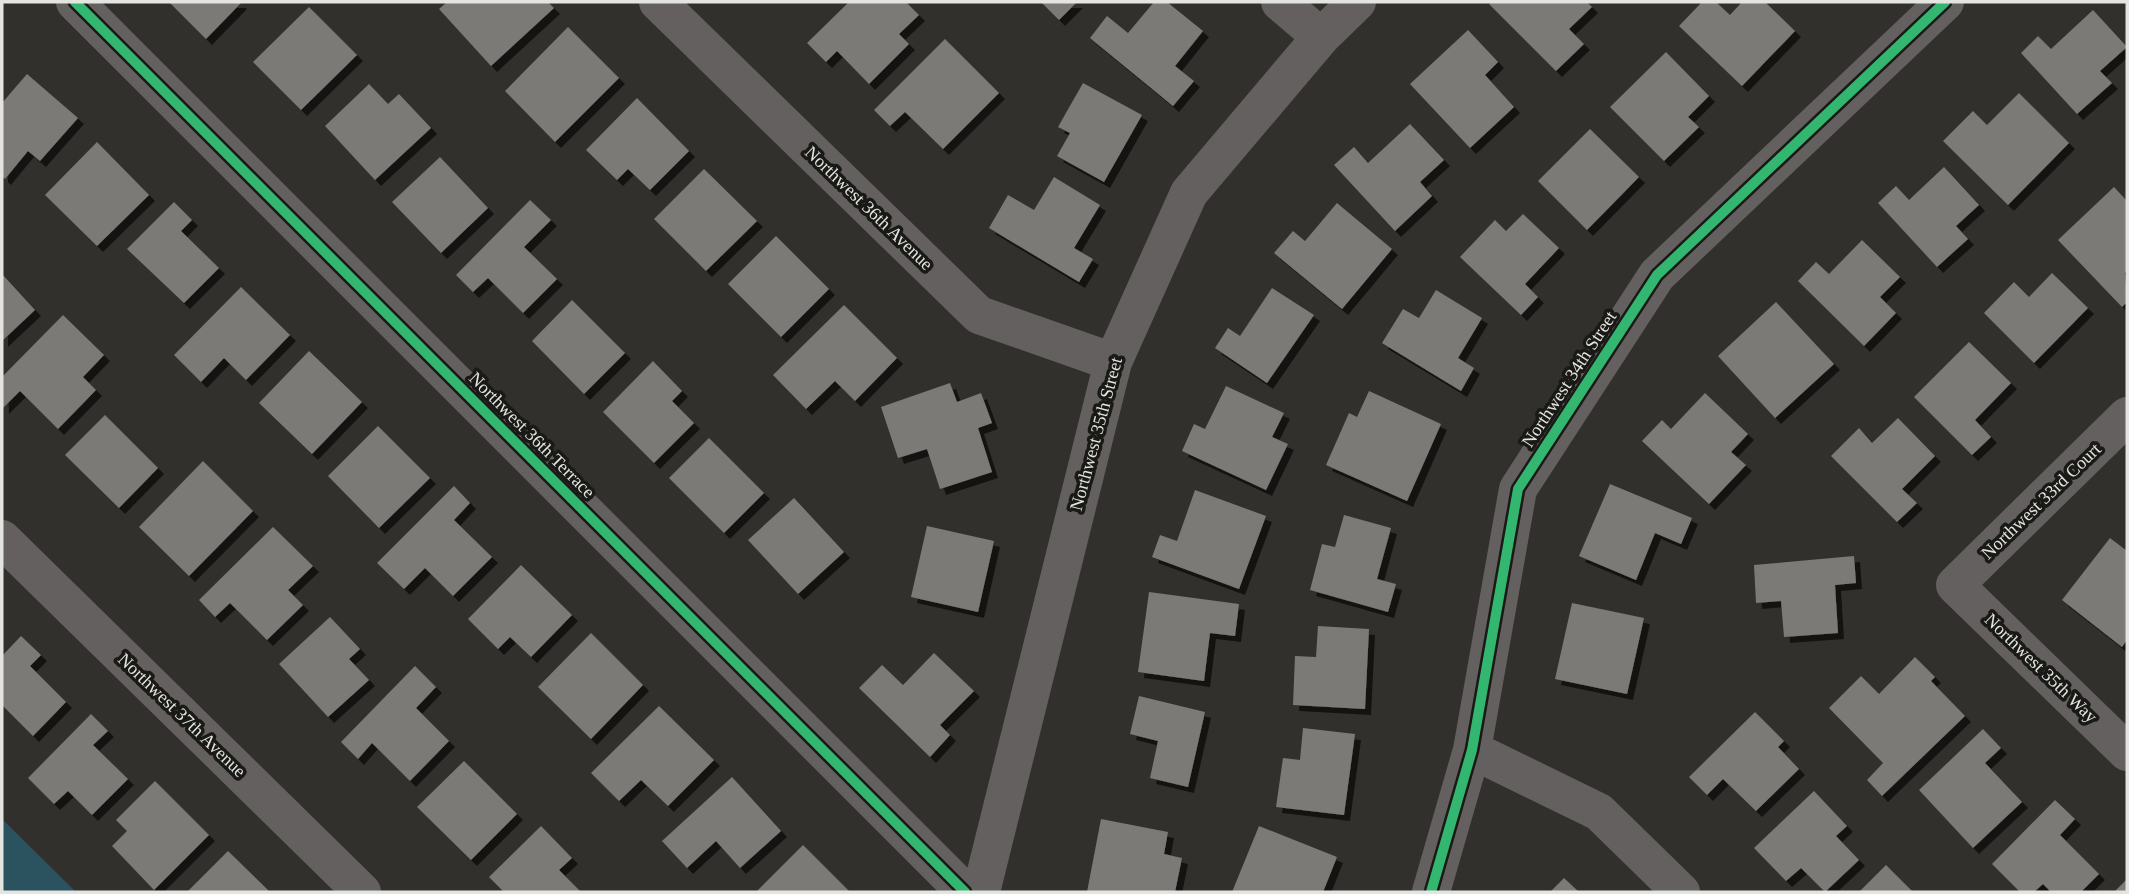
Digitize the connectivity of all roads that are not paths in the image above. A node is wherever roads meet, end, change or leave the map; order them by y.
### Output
1 (75, 2) edge
2 (658, 2) edge
3 (1280, 2) edge
4 (1357, 2) edge
5 (1945, 2) edge
6 (1321, 37) junction
7 (1113, 362) junction
8 (2127, 416) edge
9 (2, 539) edge
10 (1955, 585) joint
11 (1472, 750) junction
12 (2127, 751) edge
13 (362, 892) edge
14 (965, 892) edge
15 (981, 892) edge
16 (1431, 892) edge
17 (1681, 892) edge

1 - 14 street, Northwest 36th Terrace
2 - 7 street, Northwest 36th Avenue
3 - 6 street
4 - 6 street, Northwest 35th Street
5 - 11 street, Northwest 34th Street
6 - 7 street, Northwest 35th Street
7 - 15 street, Northwest 35th Street
8 - 10 street, Northwest 33rd Court
9 - 13 street, Northwest 37th Avenue
10 - 12 street, Northwest 35th Way
11 - 16 street, Northwest 34th Street
11 - 17 street

